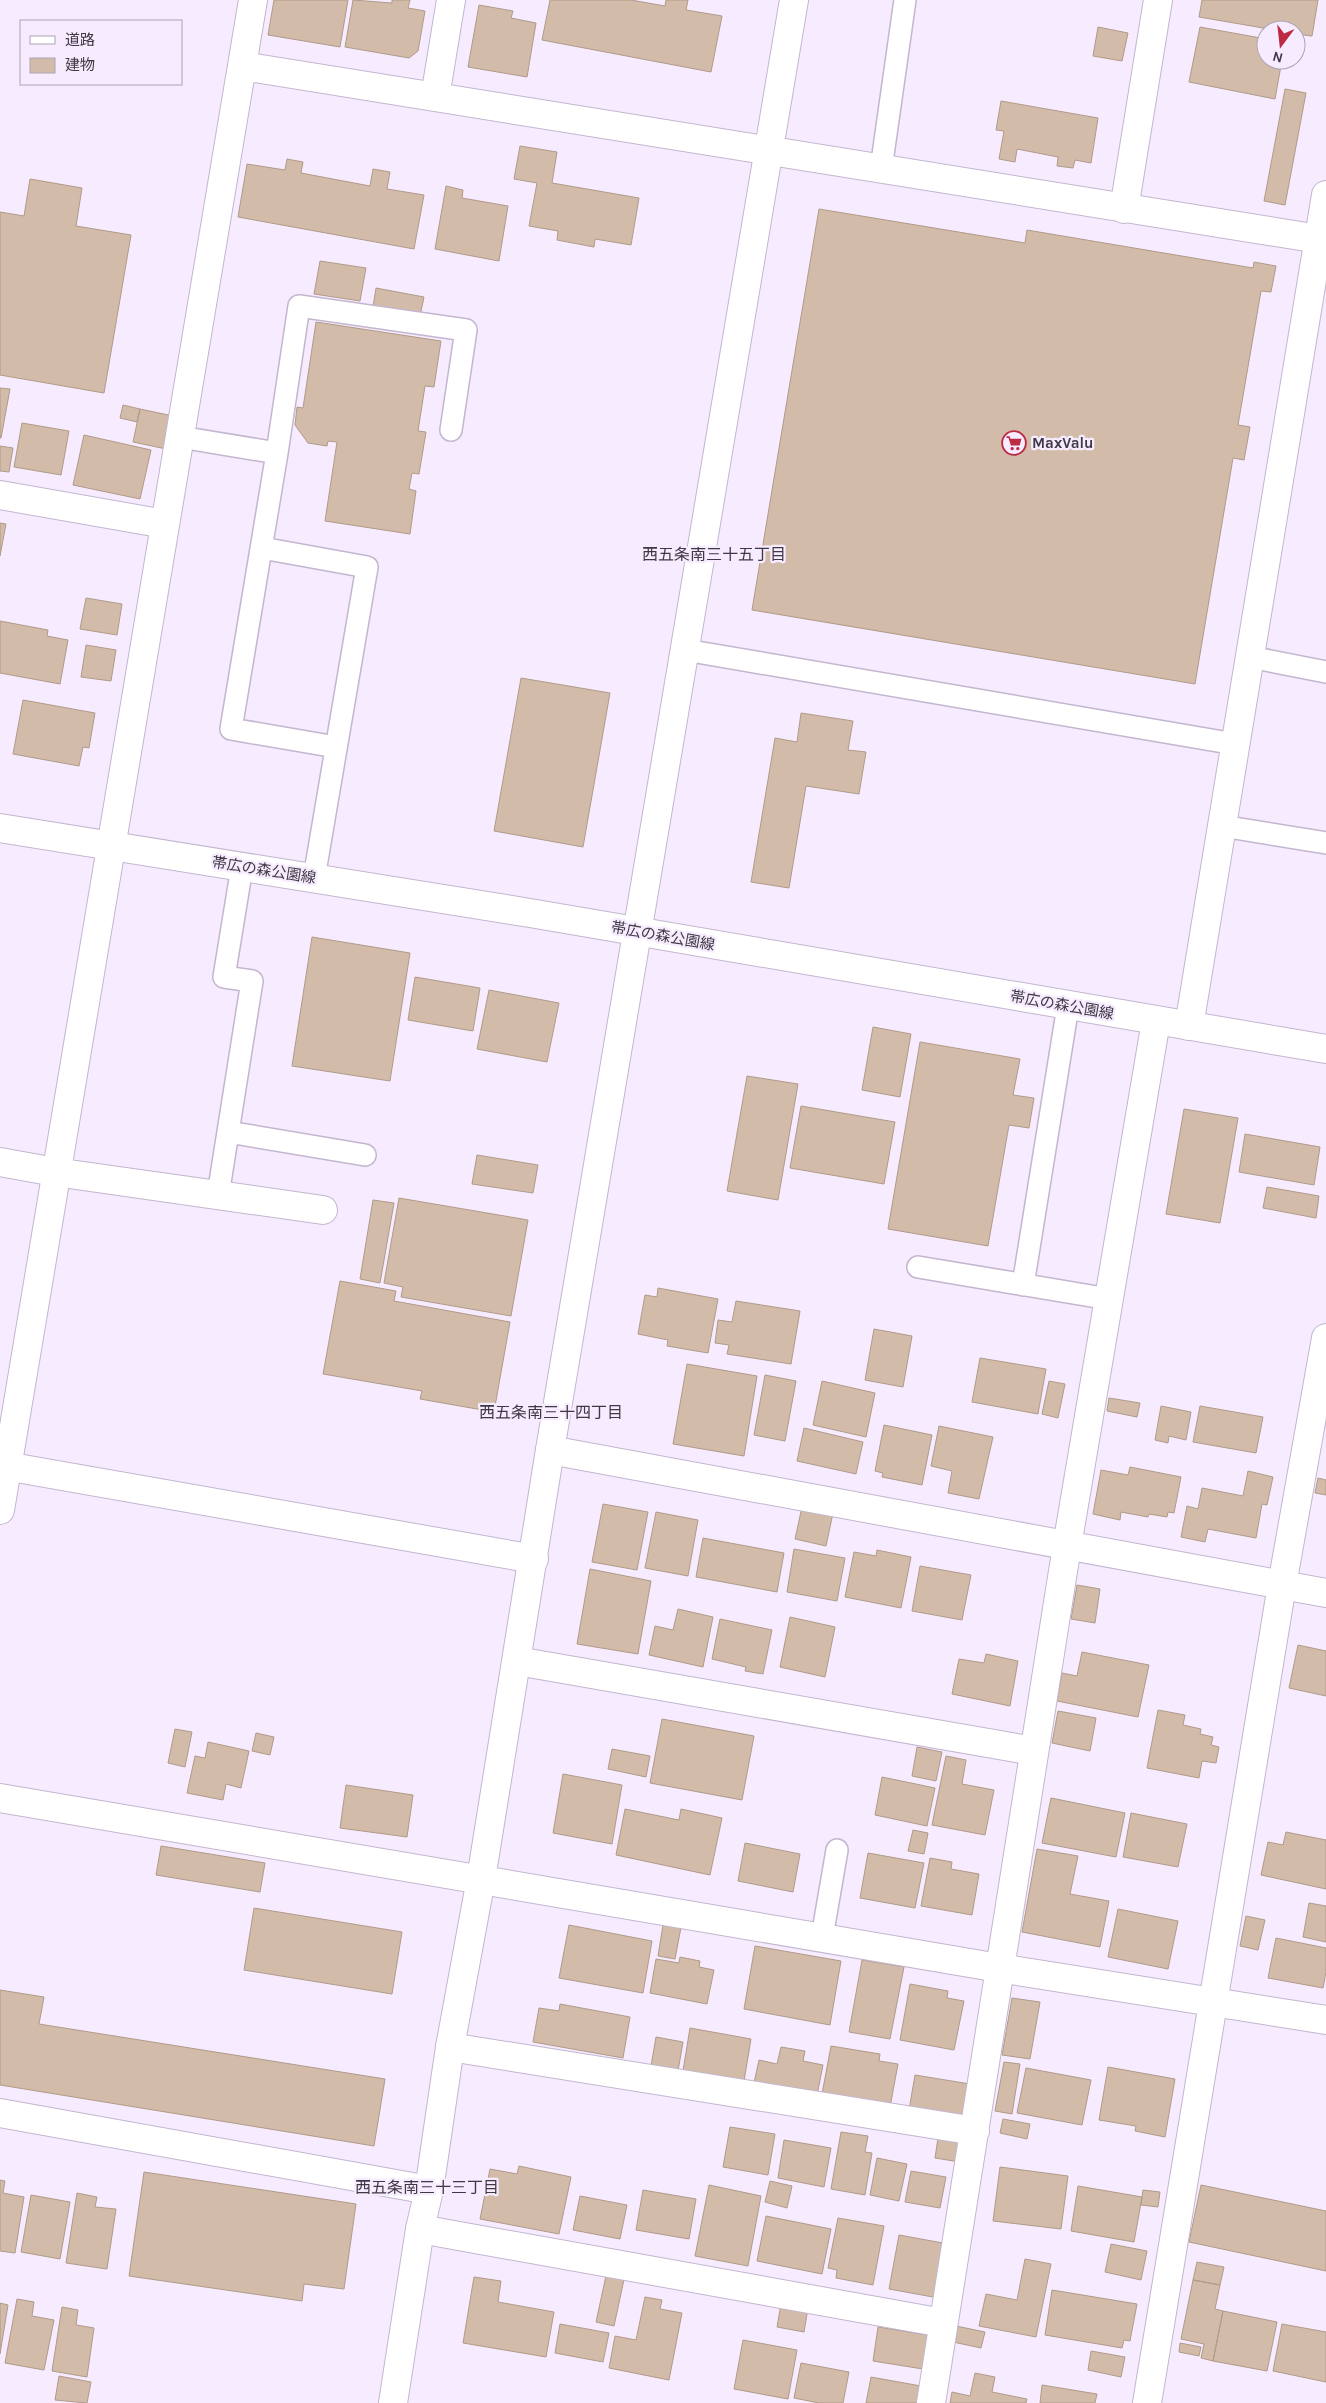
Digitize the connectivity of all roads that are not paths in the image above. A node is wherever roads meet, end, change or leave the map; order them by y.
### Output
1 (253, 0) edge
2 (451, 0) edge
3 (794, 0) edge
4 (905, 0) edge
5 (1158, 0) edge
6 (242, 66) junction
7 (435, 97) junction
8 (767, 150) junction
9 (881, 169) junction
10 (1326, 195) edge
11 (1124, 209) junction
12 (1318, 239) junction
13 (451, 430) dead end
14 (180, 437) junction
15 (277, 453) junction
16 (0, 495) edge
17 (165, 524) junction
18 (262, 548) junction
19 (685, 650) junction
20 (1250, 657) junction
21 (1326, 672) edge
22 (1235, 744) junction
23 (336, 747) junction
24 (1222, 826) junction
25 (0, 828) edge
26 (1326, 843) edge
27 (112, 845) junction
28 (242, 867) junction
29 (314, 878) junction
30 (638, 932) junction
31 (1068, 1006) junction
32 (1156, 1021) junction
33 (1189, 1026) junction
34 (1326, 1049) edge
35 (228, 1132) junction
36 (365, 1155) dead end
37 (0, 1162) edge
38 (55, 1172) junction
39 (218, 1195) junction
40 (323, 1210) dead end
41 (918, 1266) dead end
42 (1023, 1285) junction
43 (1109, 1299) junction
44 (1326, 1338) edge
45 (550, 1450) junction
46 (4, 1466) edge
47 (0, 1510) edge
48 (1066, 1546) junction
49 (534, 1559) junction
50 (1282, 1585) junction
51 (1326, 1593) edge
52 (517, 1661) junction
53 (1034, 1751) junction
54 (0, 1798) edge
55 (837, 1850) dead end
56 (481, 1878) junction
57 (822, 1937) junction
58 (999, 1968) junction
59 (1212, 2003) junction
60 (1326, 2020) edge
61 (450, 2047) junction
62 (0, 2113) edge
63 (975, 2131) junction
64 (429, 2190) junction
65 (420, 2229) junction
66 (943, 2323) junction
67 (393, 2403) edge
68 (931, 2403) edge
69 (1147, 2403) edge

1 - 6 street
2 - 7 street
3 - 8 street
4 - 9 lane
5 - 11 street
6 - 7 street
6 - 14 street
7 - 8 street
8 - 9 street
8 - 19 street
9 - 11 street
10 - 12 street
11 - 12 street
12 - 20 street
13 - 15 lane
14 - 15 lane
14 - 17 street
15 - 18 lane
16 - 17 street
17 - 27 street
18 - 23 lane
18 - 23 lane
19 - 22 lane
19 - 30 street
20 - 21 lane
20 - 22 street
22 - 24 street
23 - 29 lane
24 - 26 lane
24 - 33 street
25 - 27 street, 帯広の森公園線
27 - 28 street, 帯広の森公園線
27 - 38 street
28 - 29 street, 帯広の森公園線
28 - 35 lane
29 - 30 street, 帯広の森公園線
30 - 31 street, 帯広の森公園線
30 - 45 street
31 - 32 street, 帯広の森公園線
31 - 42 lane
32 - 33 street, 帯広の森公園線
32 - 43 street
33 - 34 street, 帯広の森公園線
35 - 36 lane
35 - 39 lane
37 - 38 street
38 - 39 street
38 - 46 street
39 - 40 street
41 - 42 lane
42 - 43 lane
43 - 48 street
44 - 50 street
45 - 48 street
45 - 49 street
46 - 47 street
46 - 49 street
48 - 50 street
48 - 53 street
49 - 52 street
50 - 51 street
50 - 59 street
52 - 53 street
52 - 56 street
53 - 58 street
54 - 56 street
55 - 57 lane
56 - 57 street
56 - 61 street
57 - 58 street
58 - 59 street
58 - 63 street
59 - 60 street
59 - 69 street
61 - 63 street
61 - 64 street
62 - 64 street
63 - 66 street
64 - 65 street
65 - 66 street
65 - 67 street
66 - 68 street

